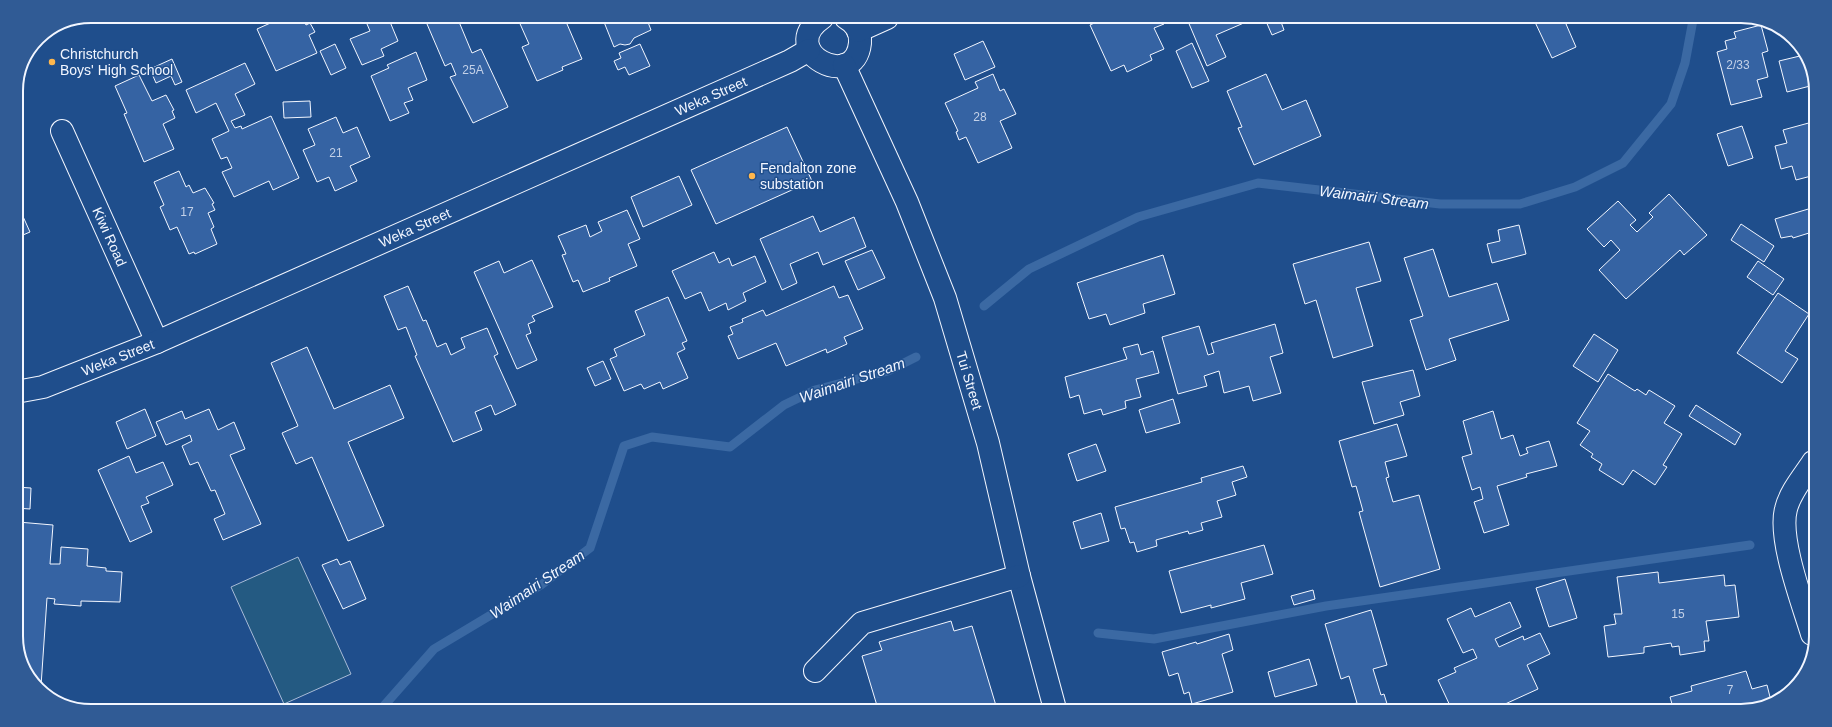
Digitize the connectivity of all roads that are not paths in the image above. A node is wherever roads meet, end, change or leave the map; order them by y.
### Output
1 (816, 23) edge
2 (852, 24) edge
3 (809, 50) junction
4 (844, 65) junction
5 (62, 131) dead end
6 (157, 342) junction
7 (23, 391) edge
8 (1809, 468) edge
9 (1019, 576) junction
10 (1809, 624) edge
11 (815, 671) dead end
12 (1054, 704) edge

1 - 3 street
2 - 4 street
3 - 4 street
3 - 6 street, Weka Street
4 - 9 street, Tui Street
5 - 6 street, Kiwi Road
6 - 7 street, Weka Street
8 - 10 street
9 - 11 street
9 - 12 street, Tui Street

